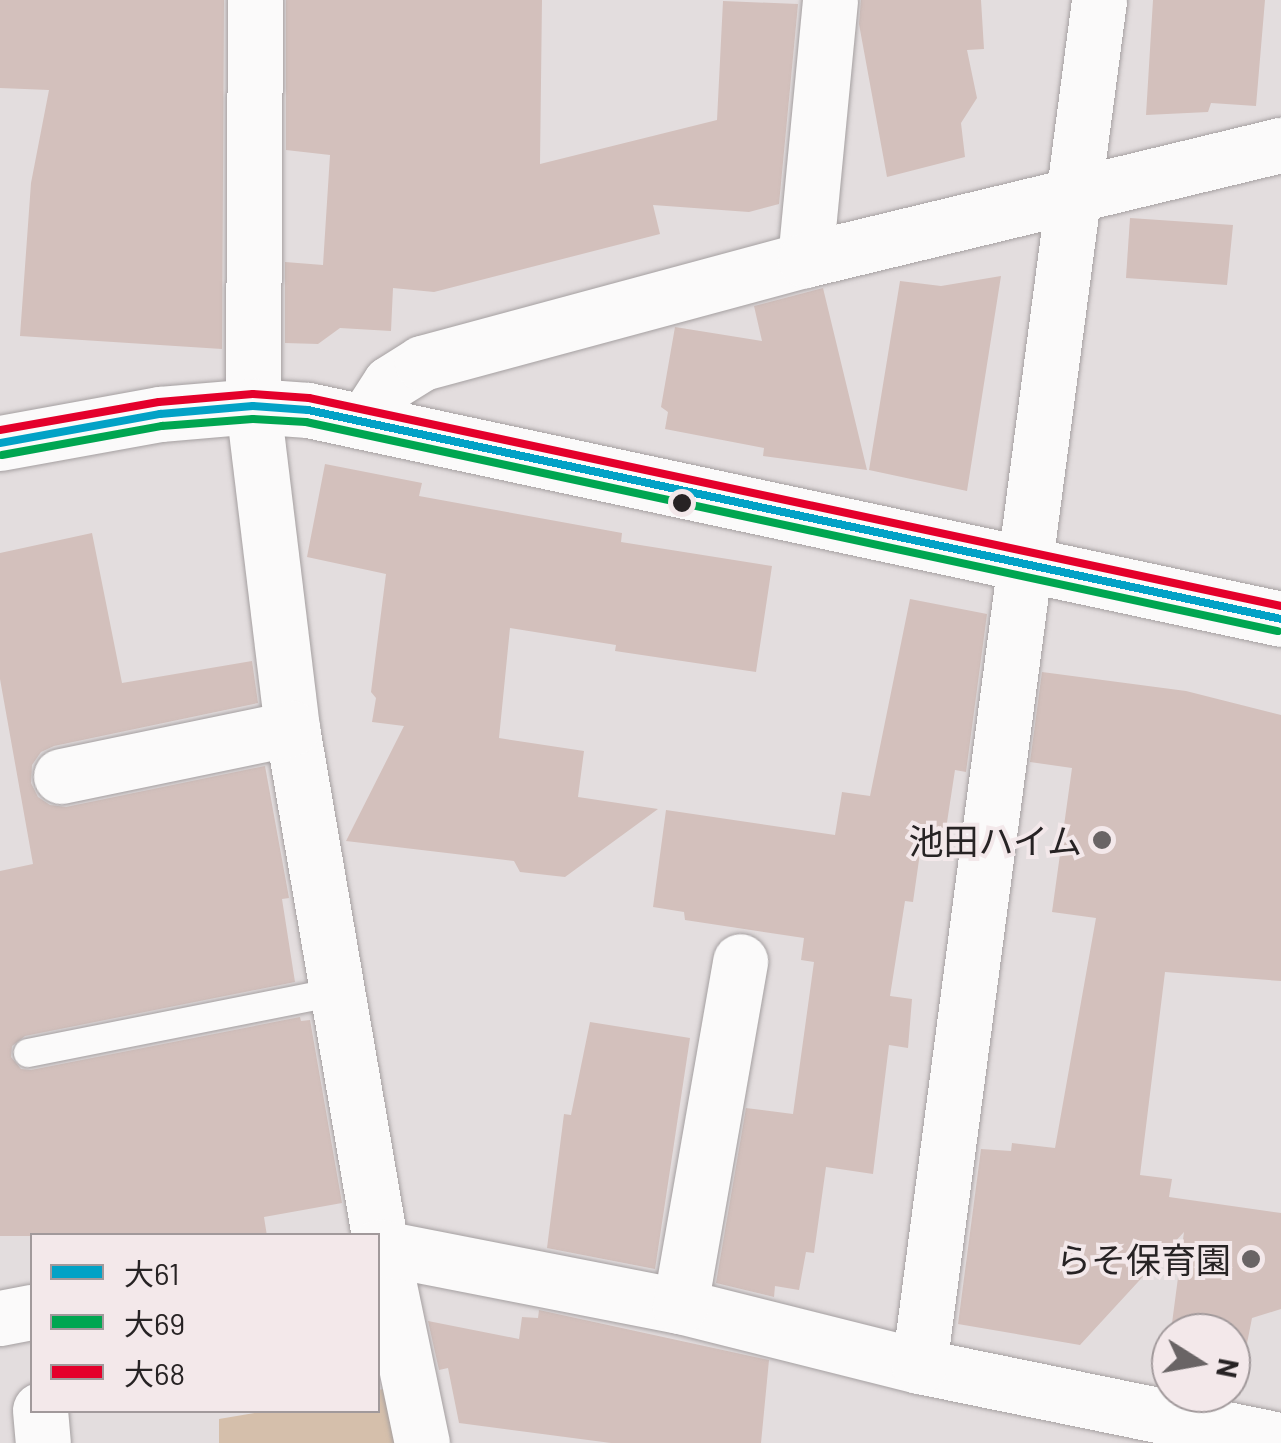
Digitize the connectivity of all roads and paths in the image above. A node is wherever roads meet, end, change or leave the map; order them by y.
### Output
1 (255, 0) edge
2 (830, 0) edge
3 (1100, 0) edge
4 (1281, 145) edge
5 (1076, 196) junction
6 (805, 260) junction
7 (253, 406) junction
8 (366, 420) junction
9 (0, 442) edge
10 (1024, 562) junction
11 (1281, 618) edge
12 (292, 728) junction
13 (61, 776) dead end
14 (740, 961) dead end
15 (337, 992) junction
16 (28, 1052) dead end
17 (377, 1233) edge
18 (380, 1247) edge
19 (380, 1252) edge
20 (680, 1306) junction
21 (919, 1366) junction
22 (40, 1413) edge
23 (1281, 1440) edge
24 (44, 1443) edge
25 (422, 1443) edge

1 - 7 street
2 - 6 street
3 - 5 street
4 - 5 street
5 - 6 street
5 - 10 street
6 - 8 street
7 - 8 street
7 - 9 street
7 - 12 street
8 - 10 street
10 - 11 street
10 - 21 street
12 - 13 street
12 - 15 street
14 - 20 street
15 - 16 lane
15 - 17 street
18 - 20 street
19 - 25 street
20 - 21 street
21 - 23 street
22 - 24 street

